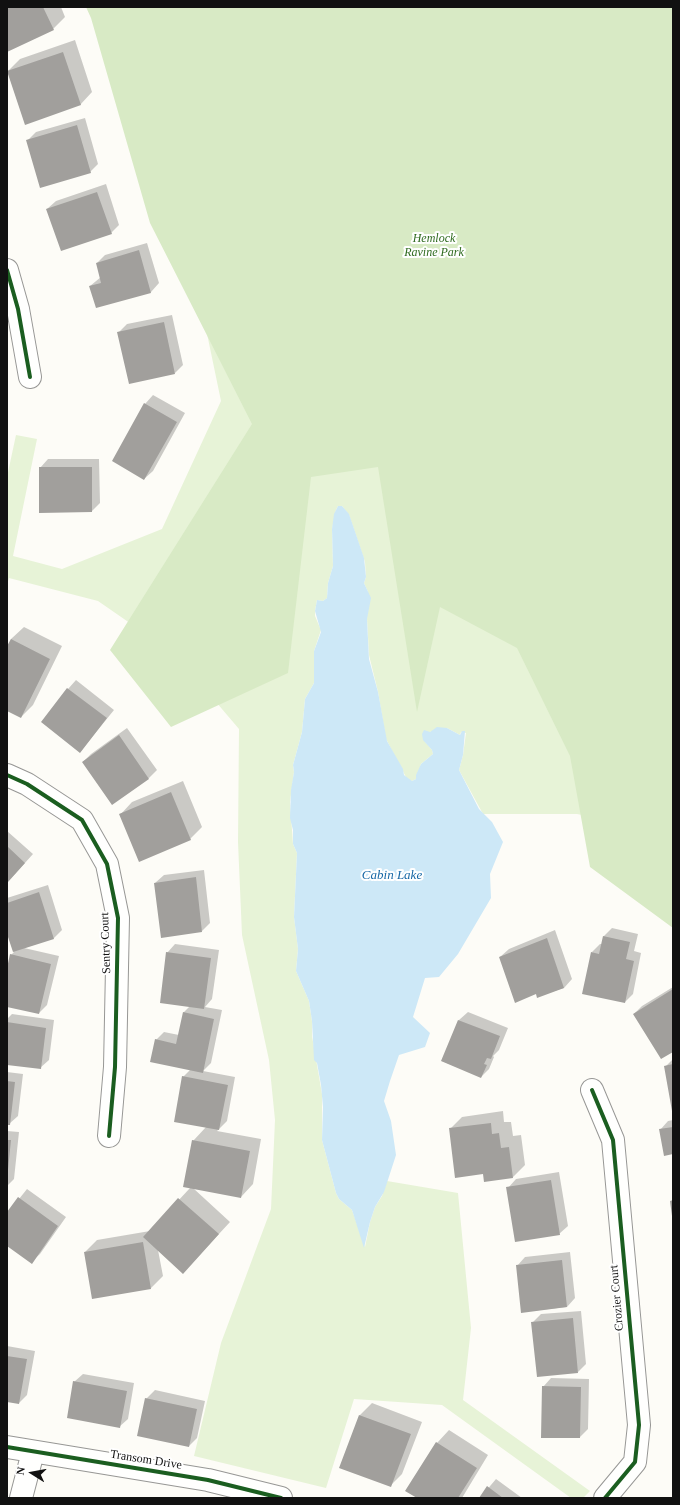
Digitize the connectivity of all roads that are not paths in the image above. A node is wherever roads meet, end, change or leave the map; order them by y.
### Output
1 (7, 270) edge
2 (30, 376) dead end
3 (7, 775) edge
4 (592, 1090) dead end
5 (109, 1136) dead end
6 (7, 1447) edge
7 (33, 1452) junction
8 (21, 1498) edge
9 (281, 1498) edge
10 (605, 1498) edge

1 - 2 street
3 - 5 street, Sentry Court
4 - 10 street, Crozier Court
6 - 7 street, Transom Drive
7 - 8 street
7 - 9 street, Transom Drive

